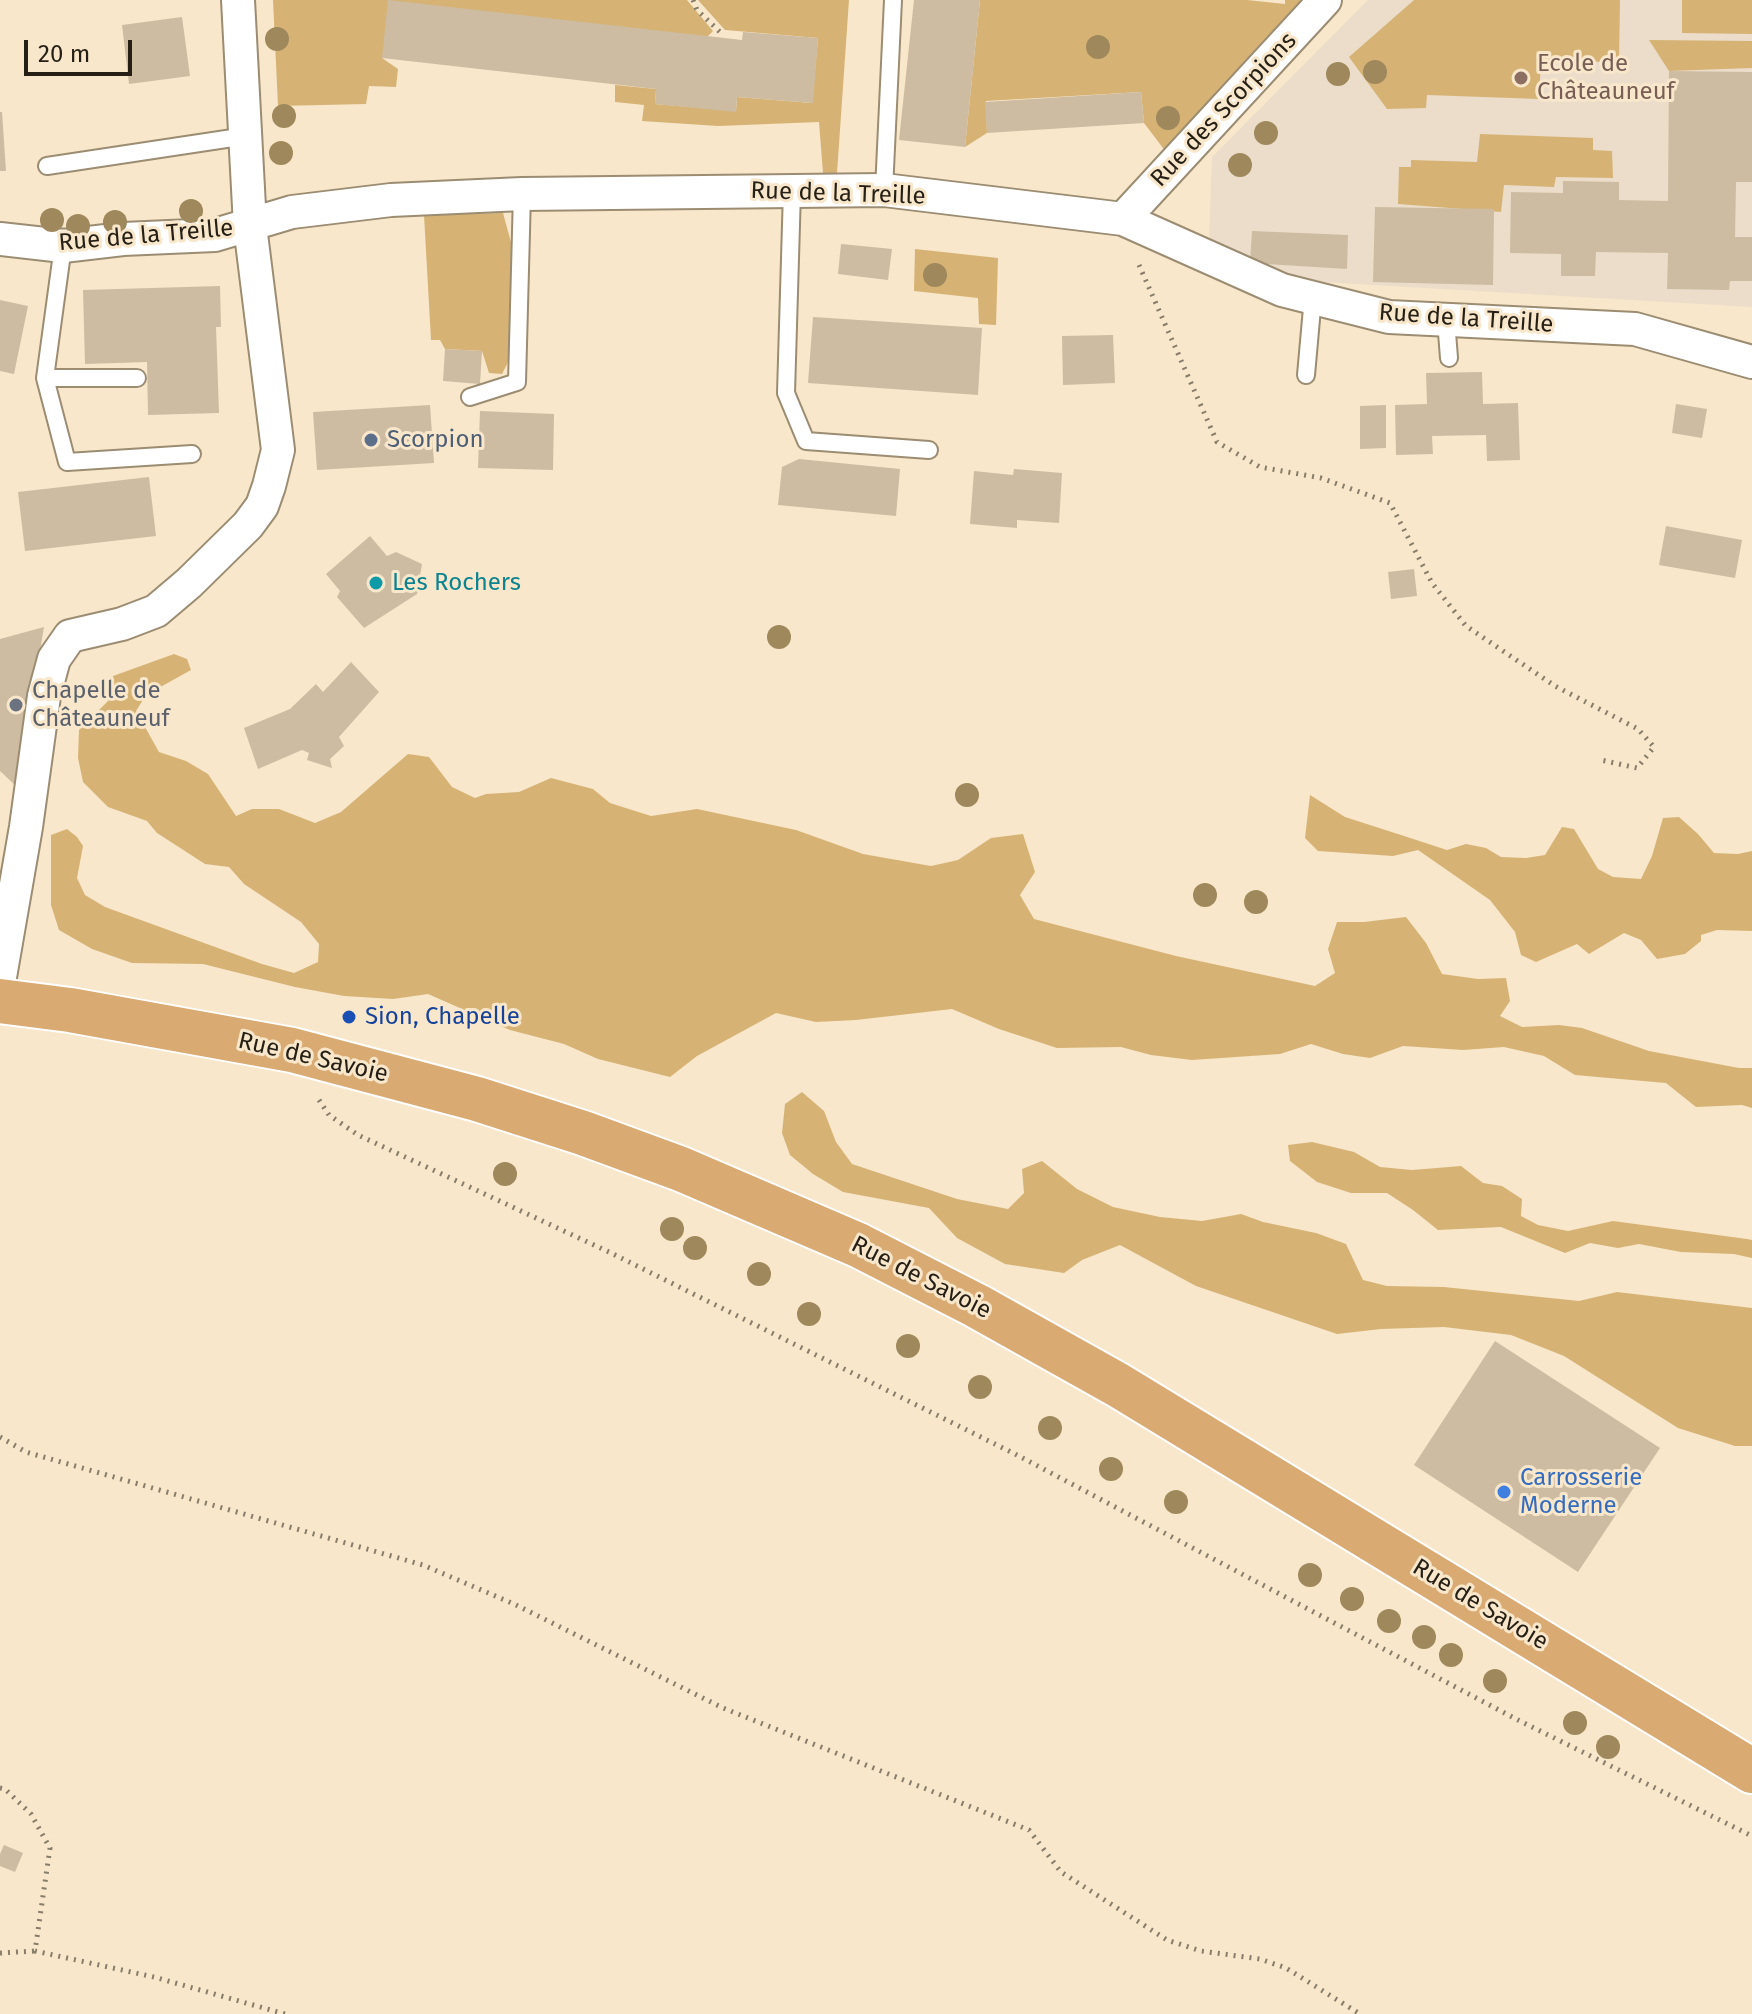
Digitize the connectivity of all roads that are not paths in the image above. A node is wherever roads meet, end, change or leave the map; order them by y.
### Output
1 (238, 0) edge
2 (893, 0) edge
3 (1325, 0) edge
4 (246, 136) junction
5 (47, 166) dead end
6 (884, 190) junction
7 (792, 191) junction
8 (522, 194) junction
9 (1123, 219) junction
10 (250, 226) junction
11 (0, 239) edge
12 (63, 246) junction
13 (1313, 297) junction
14 (1446, 320) junction
15 (1449, 358) dead end
16 (1752, 362) edge
17 (1306, 375) dead end
18 (45, 378) junction
19 (137, 378) dead end
20 (470, 397) dead end
21 (929, 450) dead end
22 (192, 454) dead end
23 (8, 881) edge
24 (0, 977) edge
25 (0, 1001) edge
26 (1752, 1771) edge

1 - 4 street
2 - 6 lane
3 - 9 street, Rue des Scorpions
4 - 5 lane
4 - 10 street
6 - 7 street, Rue de la Treille
6 - 9 street, Rue de la Treille
7 - 8 street, Rue de la Treille
7 - 21 lane
8 - 10 street, Rue de la Treille
8 - 20 lane
9 - 13 street, Rue de la Treille
10 - 12 street, Rue de la Treille
10 - 23 street
11 - 12 street, Rue de la Treille
12 - 18 lane
13 - 14 street, Rue de la Treille
13 - 17 lane
14 - 15 lane
14 - 16 street, Rue de la Treille
18 - 19 lane
18 - 22 lane
23 - 24 street
25 - 26 main road, Rue de Savoie

